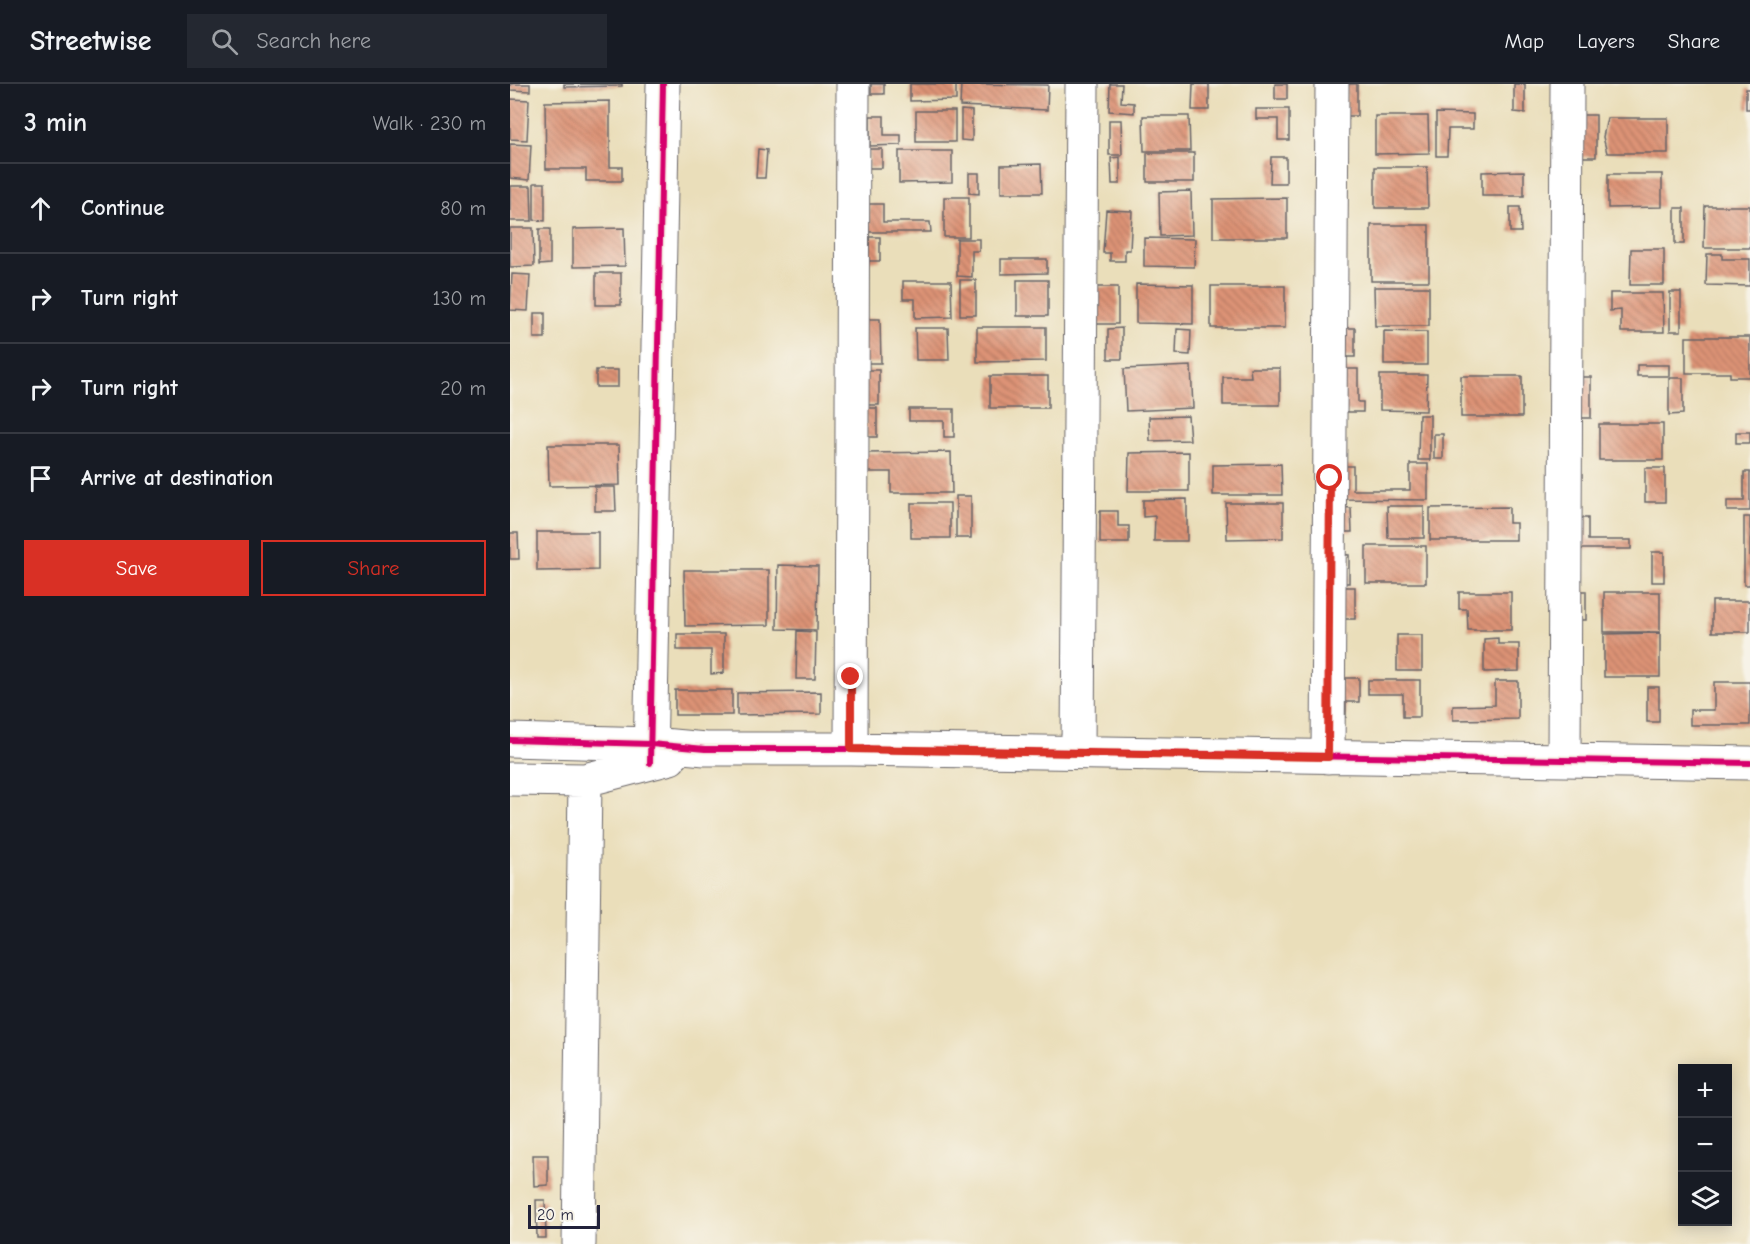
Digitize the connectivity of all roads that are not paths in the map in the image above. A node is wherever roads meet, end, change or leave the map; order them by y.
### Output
1 (663, 84) edge
2 (853, 84) edge
3 (1082, 84) edge
4 (1332, 84) edge
5 (1567, 84) edge
6 (510, 740) edge
7 (851, 749) junction
8 (1078, 752) junction
9 (650, 753) junction
10 (1328, 757) junction
11 (1564, 760) junction
12 (1750, 763) edge
13 (510, 779) edge
14 (585, 780) junction
15 (579, 1244) edge

1 - 9 street
2 - 7 street
3 - 8 street
4 - 10 street
5 - 11 street
6 - 9 street
7 - 8 street
7 - 9 street
8 - 10 street
9 - 14 street
10 - 11 street
11 - 12 street
13 - 14 street
14 - 15 street

